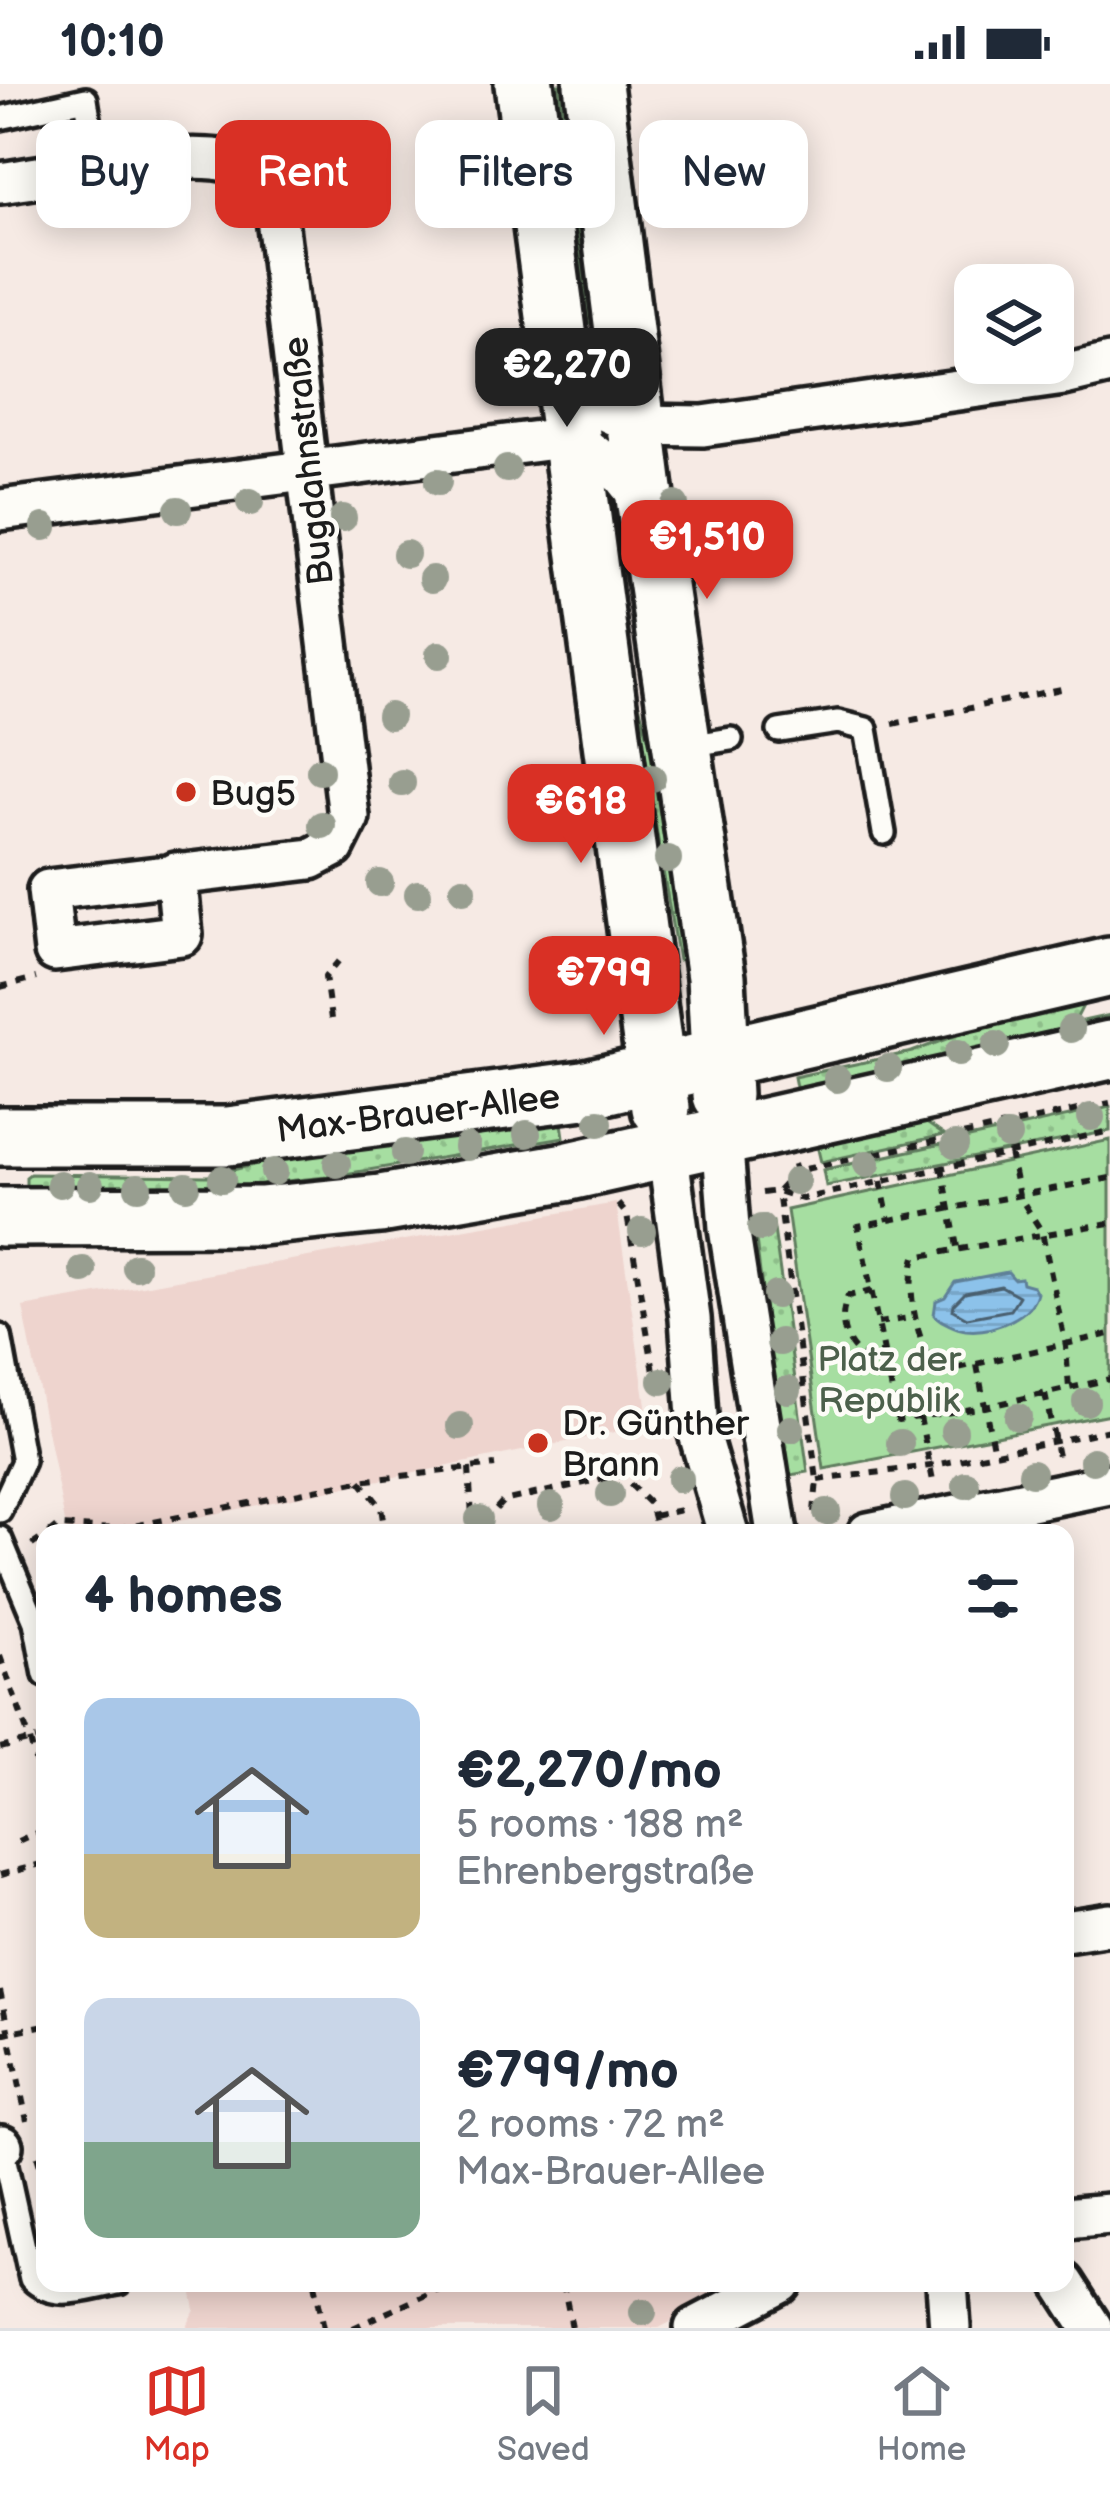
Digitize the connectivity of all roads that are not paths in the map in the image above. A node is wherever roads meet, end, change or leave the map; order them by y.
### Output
1 (524, 84) edge
2 (593, 84) edge
3 (0, 118) edge
4 (89, 120) edge
5 (191, 157) edge
6 (36, 178) edge
7 (0, 183) edge
8 (561, 363) junction
9 (1110, 364) edge
10 (636, 425) junction
11 (570, 437) junction
12 (307, 471) junction
13 (646, 505) junction
14 (0, 510) edge
15 (779, 731) dead end
16 (884, 833) dead end
17 (176, 873) dead end
18 (1110, 967) edge
19 (1110, 1050) edge
20 (722, 1058) junction
21 (656, 1072) junction
22 (722, 1135) junction
23 (0, 1136) edge
24 (667, 1148) junction
25 (0, 1217) edge
26 (0, 1336) edge
27 (11, 1462) edge
28 (1110, 1484) edge
29 (0, 1511) edge
30 (714, 1520) edge
31 (776, 1524) edge
32 (914, 1524) edge
33 (0, 1538) edge
34 (36, 1627) edge
35 (1110, 1924) edge
36 (1074, 1930) edge
37 (13, 2140) edge
38 (1110, 2214) edge
39 (1074, 2217) edge
40 (36, 2283) edge
41 (764, 2292) edge
42 (948, 2292) edge
43 (1070, 2292) edge
44 (695, 2328) edge
45 (950, 2328) edge
46 (1092, 2328) edge

1 - 8 main road
2 - 10 main road
3 - 4 lane
5 - 12 street, Bugdahnstraße
6 - 7 street, Bugdahnstraße
8 - 10 street
8 - 11 main road
9 - 10 street
10 - 13 main road
11 - 12 street
11 - 13 street
11 - 21 main road
12 - 14 street
12 - 17 street, Bugdahnstraße
13 - 20 main road
15 - 16 lane
18 - 20 main road, Max-Brauer-Allee
19 - 22 main road
20 - 21 main road, Max-Brauer-Allee
20 - 22 main road
21 - 23 main road, Max-Brauer-Allee
21 - 24 main road
22 - 24 main road
22 - 31 street
24 - 25 main road
24 - 30 street
26 - 27 lane
27 - 29 lane
28 - 32 street
33 - 34 lane
35 - 36 street
37 - 40 lane
38 - 39 street
41 - 44 street
42 - 45 street
43 - 46 street

